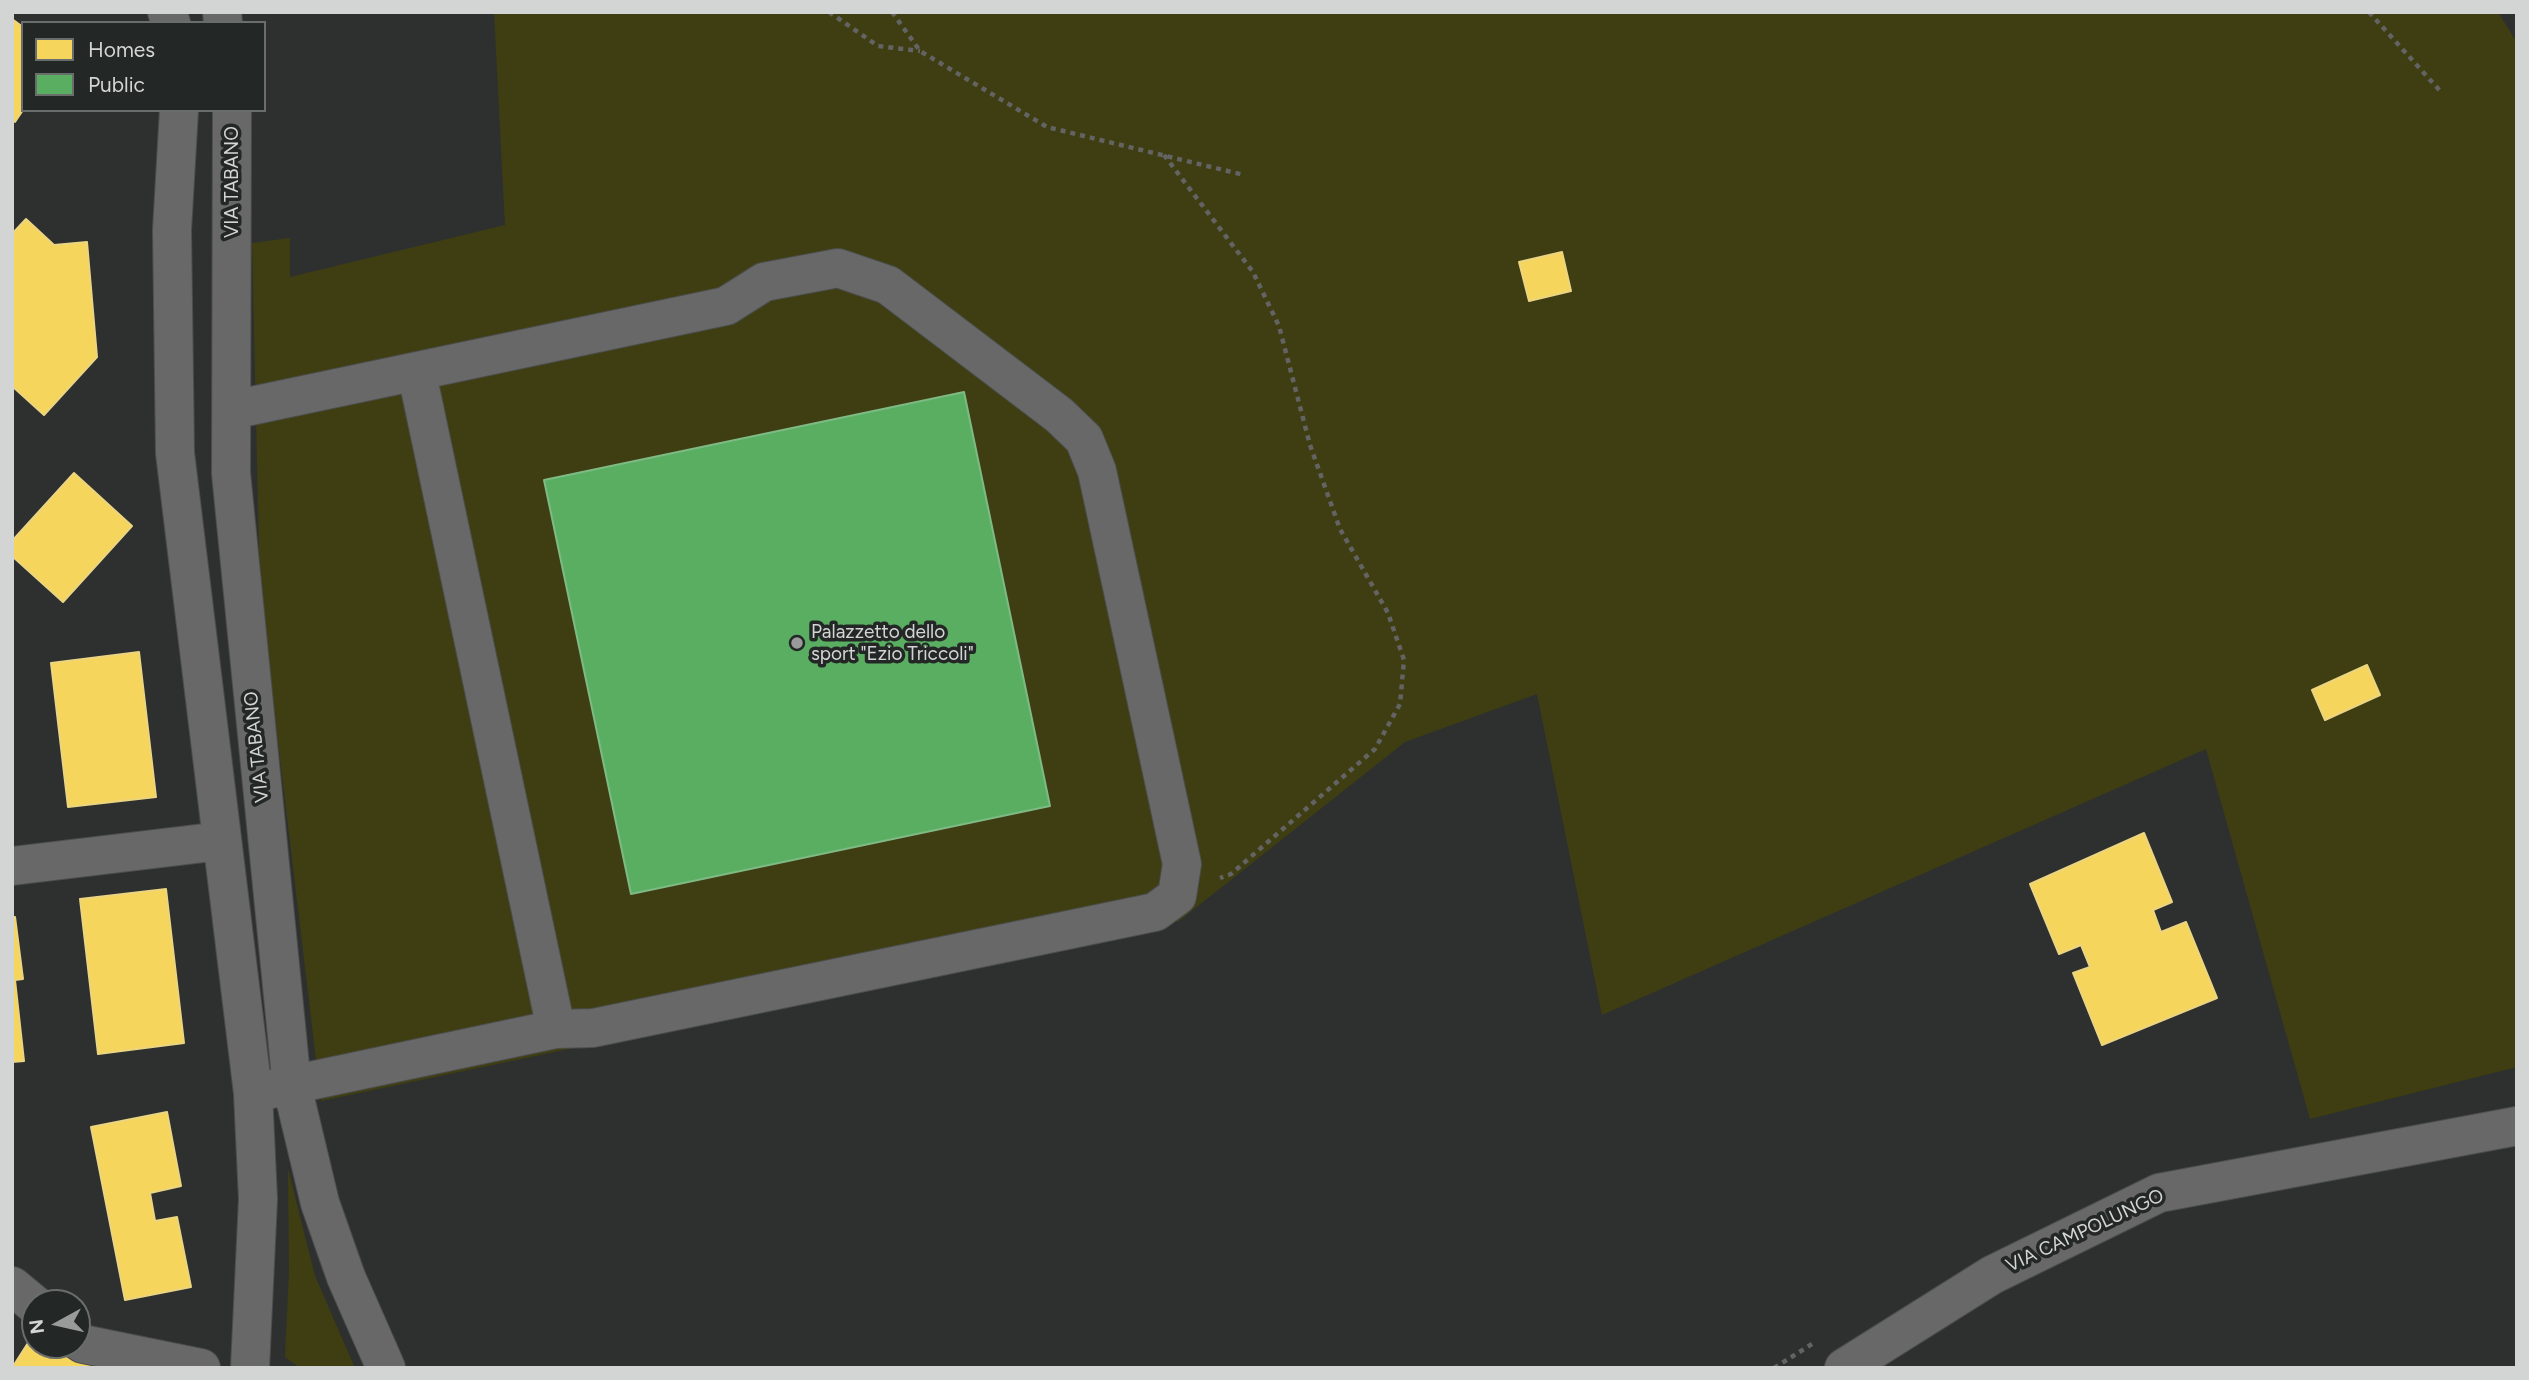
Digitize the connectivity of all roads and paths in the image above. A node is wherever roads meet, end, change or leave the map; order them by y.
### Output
1 (829, 12) edge
2 (892, 12) edge
3 (2369, 12) edge
4 (920, 51) junction
5 (2441, 92) dead end
6 (179, 112) edge
7 (232, 112) edge
8 (1164, 155) junction
9 (1244, 175) dead end
10 (417, 374) junction
11 (232, 410) junction
12 (221, 841) junction
13 (12, 866) edge
14 (1177, 896) junction
15 (556, 1029) junction
16 (292, 1086) junction
17 (253, 1093) junction
18 (2517, 1126) edge
19 (91, 1346) edge
20 (201, 1368) edge
21 (250, 1368) edge
22 (386, 1368) edge
23 (1844, 1368) edge

1 - 4 path
2 - 4 path
3 - 5 path
4 - 8 path
6 - 12 street
7 - 11 street, VIA TABANO
8 - 9 path
8 - 14 path
10 - 11 street
10 - 14 street
10 - 15 street
11 - 16 street, VIA TABANO
12 - 13 street
12 - 17 street
14 - 15 street
15 - 16 street
16 - 17 street
16 - 22 street, VIA TABANO
17 - 21 street
18 - 23 street, VIA CAMPOLUNGO
19 - 20 street

